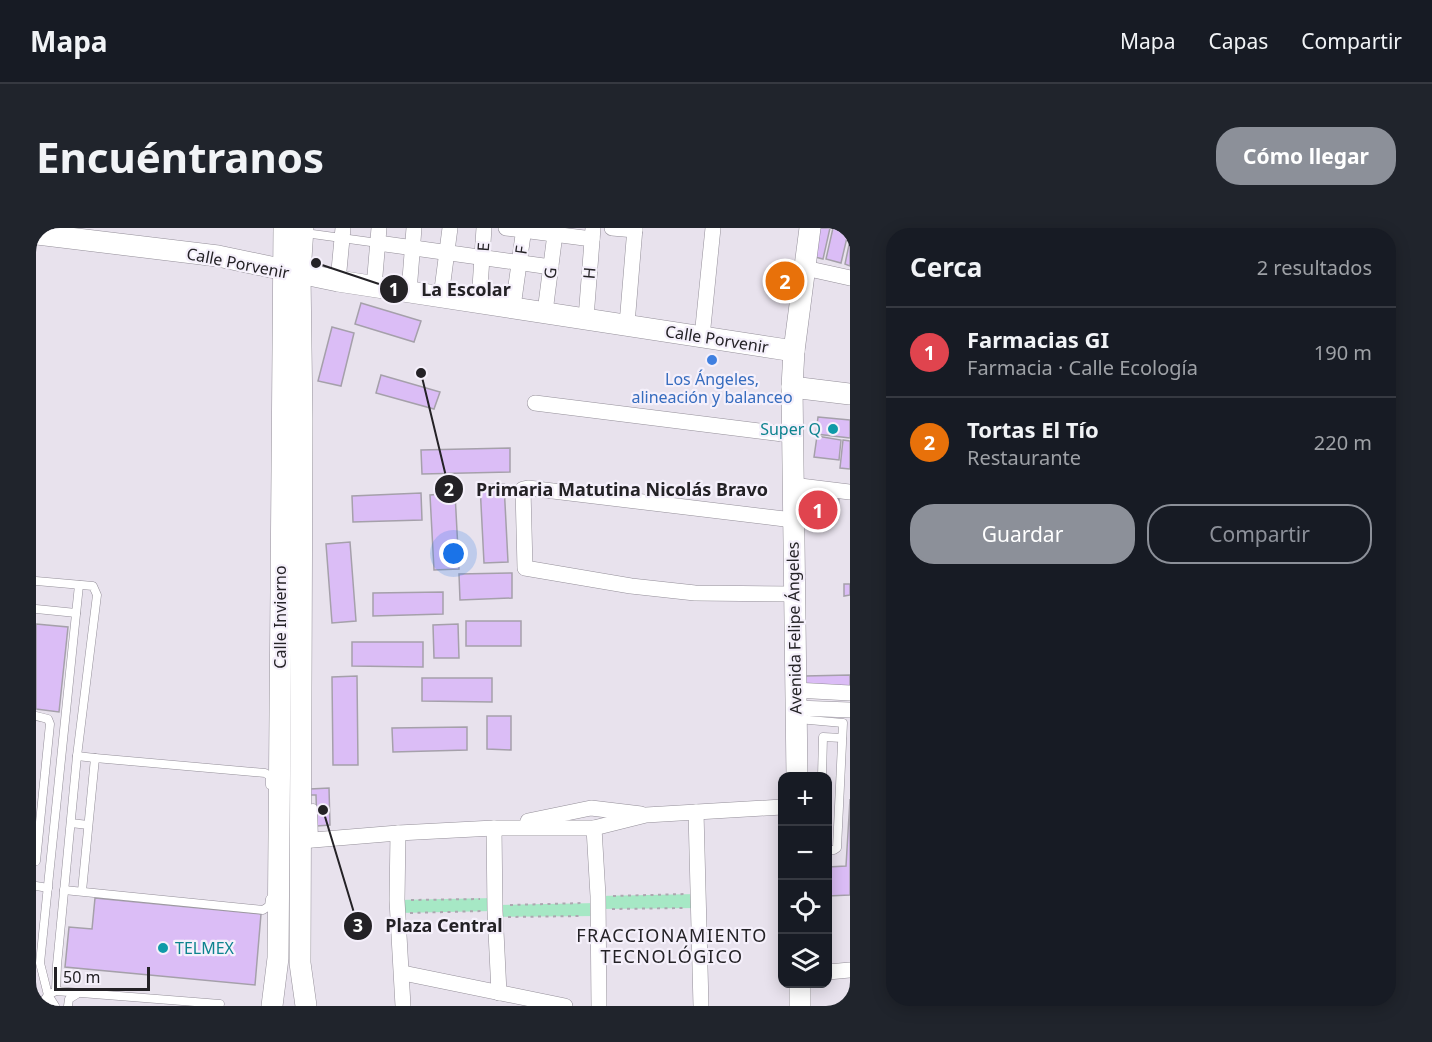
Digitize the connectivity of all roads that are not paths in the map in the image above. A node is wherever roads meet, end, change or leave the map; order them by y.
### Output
1 (414, 228) edge
2 (450, 228) edge
3 (484, 228) edge
4 (506, 228) edge
5 (612, 228) edge
6 (713, 228) edge
7 (810, 228) edge
8 (524, 229) edge
9 (635, 229) edge
10 (297, 230) edge
11 (343, 233) edge
12 (592, 233) edge
13 (36, 234) edge
14 (555, 234) junction
15 (378, 235) edge
16 (412, 248) junction
17 (446, 254) junction
18 (482, 259) junction
19 (519, 264) junction
20 (551, 267) junction
21 (806, 268) junction
22 (292, 273) junction
23 (850, 278) edge
24 (338, 281) junction
25 (374, 287) junction
26 (409, 292) junction
27 (441, 297) junction
28 (479, 302) junction
29 (513, 308) junction
30 (545, 312) junction
31 (586, 318) junction
32 (627, 324) junction
33 (702, 337) junction
34 (794, 351) junction
35 (792, 387) junction
36 (850, 394) edge
37 (535, 403) dead end
38 (791, 435) junction
39 (792, 485) junction
40 (850, 492) edge
41 (793, 520) junction
42 (36, 580) edge
43 (79, 585) junction
44 (794, 594) junction
45 (36, 609) edge
46 (76, 613) junction
47 (850, 693) edge
48 (796, 706) junction
49 (850, 710) edge
50 (36, 716) edge
51 (842, 738) junction
52 (47, 752) junction
53 (62, 754) junction
54 (77, 756) junction
55 (95, 758) junction
56 (797, 772) edge
57 (822, 772) edge
58 (270, 791) dead end
59 (778, 807) edge
60 (313, 808) dead end
61 (696, 812) junction
62 (646, 815) junction
63 (40, 820) junction
64 (55, 821) junction
65 (71, 823) junction
66 (88, 825) junction
67 (494, 828) junction
68 (594, 828) junction
69 (270, 831) dead end
70 (398, 832) junction
71 (308, 841) junction
72 (832, 850) edge
73 (36, 861) edge
74 (36, 886) edge
75 (48, 888) junction
76 (64, 890) junction
77 (82, 891) junction
78 (300, 963) junction
79 (850, 970) edge
80 (832, 972) edge
81 (403, 973) junction
82 (800, 988) edge
83 (56, 991) junction
84 (499, 993) junction
85 (79, 994) junction
86 (48, 995) junction
87 (220, 1004) dead end
88 (40, 1006) edge
89 (55, 1006) edge
90 (68, 1006) edge
91 (272, 1006) edge
92 (289, 1006) edge
93 (306, 1006) edge
94 (403, 1006) edge
95 (565, 1006) edge
96 (599, 1006) edge
97 (701, 1006) edge
98 (800, 1006) edge

1 - 16 street
2 - 17 street
3 - 18 street, E
4 - 8 street
5 - 9 street
6 - 33 street
7 - 21 street, Avenida Felipe Ángeles
8 - 14 street
8 - 19 street, F
9 - 32 street
10 - 11 lane
10 - 22 street, Calle Invierno
11 - 15 lane
11 - 24 street
12 - 14 street
12 - 31 street, H
13 - 22 street, Calle Porvenir
14 - 20 street, G
15 - 16 street
15 - 25 street
16 - 17 street
16 - 26 street
17 - 18 street
17 - 27 street
18 - 19 street
18 - 28 street, E
19 - 20 street
19 - 29 street, F
20 - 30 street, G
21 - 23 street
21 - 34 street, Avenida Felipe Ángeles
22 - 24 street, Calle Porvenir
22 - 71 street, Calle Invierno
22 - 91 street, Calle Invierno
24 - 25 street, Calle Porvenir
25 - 26 street, Calle Porvenir
26 - 27 street, Calle Porvenir
27 - 28 street, Calle Porvenir
28 - 29 street, Calle Porvenir
29 - 30 street, Calle Porvenir
30 - 31 street, Calle Porvenir
31 - 32 street, Calle Porvenir
32 - 33 street, Calle Porvenir
33 - 34 street, Calle Porvenir
34 - 35 street, Avenida Felipe Ángeles
35 - 36 street
35 - 38 street, Avenida Felipe Ángeles
37 - 38 street
38 - 39 street, Avenida Felipe Ángeles
39 - 40 street
39 - 41 street, Avenida Felipe Ángeles
41 - 44 street, Avenida Felipe Ángeles
41 - 44 street
42 - 43 lane
43 - 46 lane
43 - 54 lane
44 - 48 street, Avenida Felipe Ángeles
45 - 46 lane
46 - 53 lane
47 - 48 street
48 - 49 street
48 - 51 lane
48 - 56 street, Avenida Felipe Ángeles
50 - 52 lane
51 - 57 lane
51 - 72 lane
52 - 53 lane
52 - 63 lane
53 - 64 lane
54 - 55 lane
54 - 65 lane
55 - 58 lane
55 - 66 lane
59 - 61 street
60 - 71 lane
61 - 62 street
61 - 97 street
62 - 67 street
62 - 68 street
63 - 64 lane
63 - 73 lane
64 - 75 lane
65 - 66 lane
65 - 76 lane
66 - 77 lane
67 - 68 street
67 - 70 street
67 - 84 street
68 - 96 street
69 - 77 lane
70 - 71 street
70 - 81 street
71 - 78 street, Calle Invierno
74 - 75 lane
75 - 86 lane
76 - 77 lane
76 - 83 lane
78 - 92 street
78 - 93 street
79 - 80 street
81 - 84 street
81 - 94 street
82 - 98 street
83 - 85 lane
83 - 86 lane
84 - 95 street
85 - 87 lane
85 - 90 lane
86 - 88 lane
86 - 89 lane

